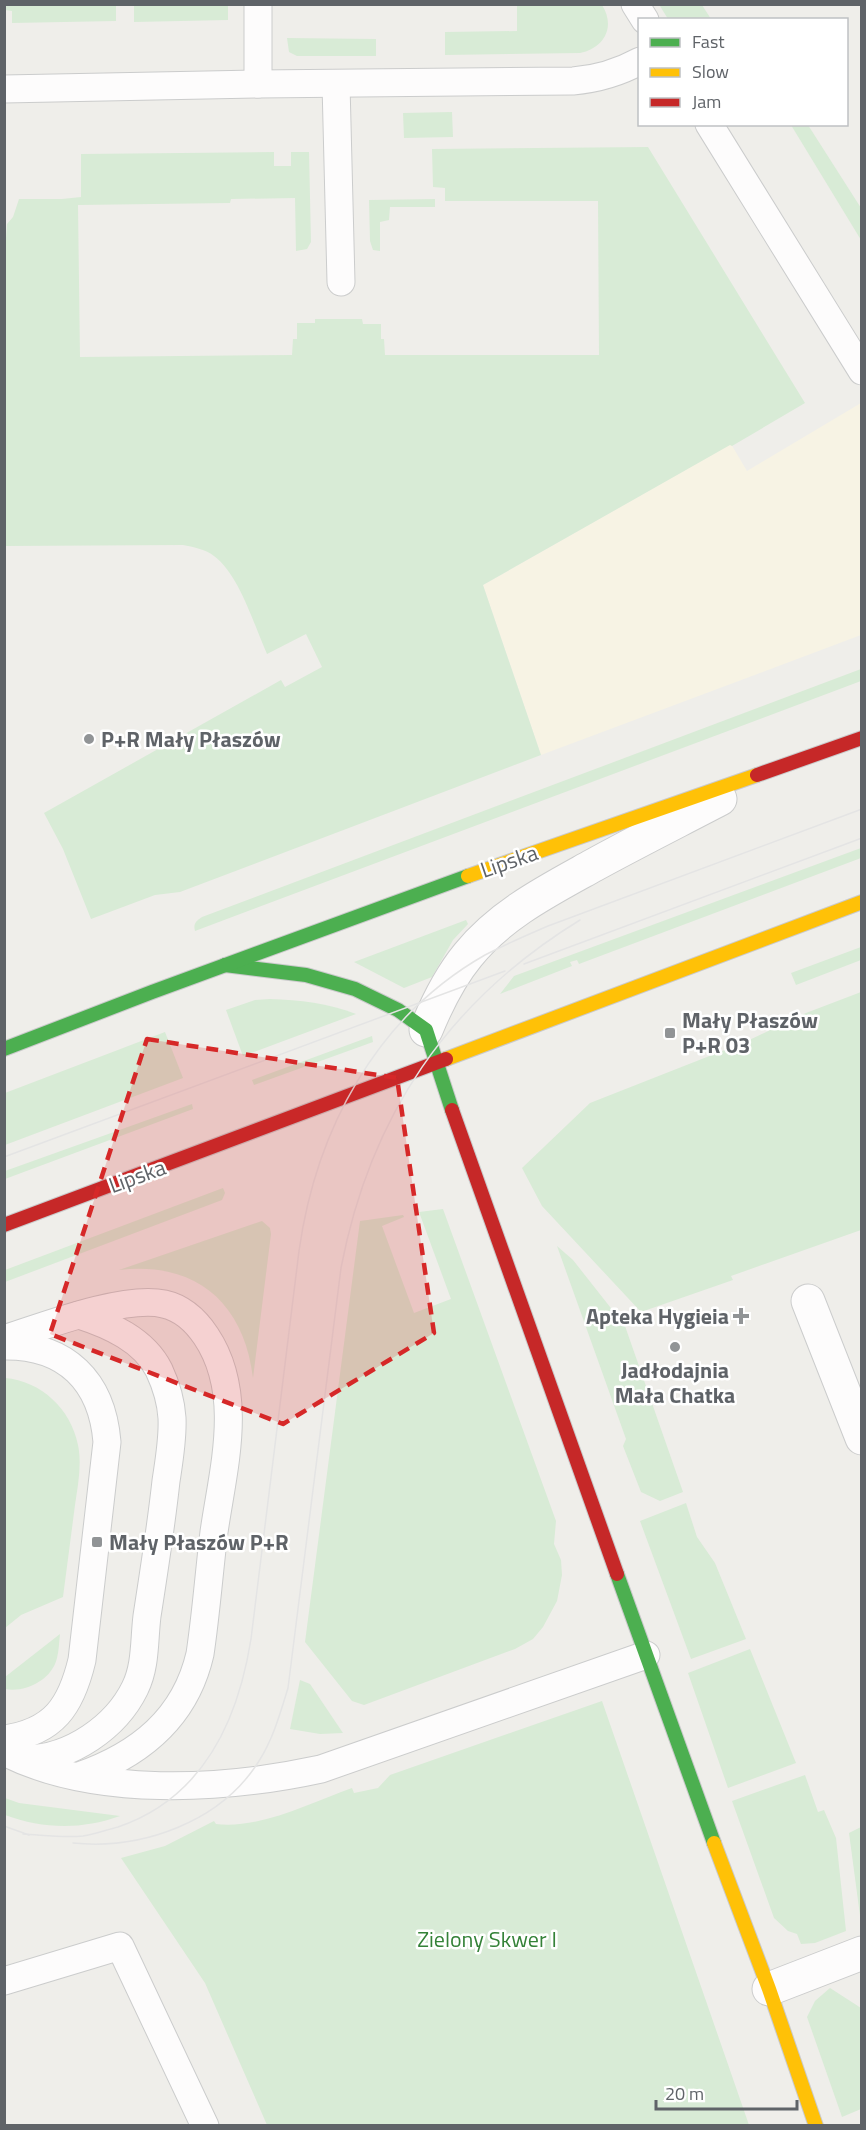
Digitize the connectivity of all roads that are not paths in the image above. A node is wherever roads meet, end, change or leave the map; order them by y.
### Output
1 (258, 4) edge
2 (635, 4) edge
3 (644, 18) edge
4 (638, 62) edge
5 (258, 84) junction
6 (336, 84) junction
7 (4, 89) edge
8 (710, 126) edge
9 (341, 282) dead end
10 (853, 338) edge
11 (861, 371) edge
12 (861, 738) edge
13 (794, 762) junction
14 (861, 902) edge
15 (225, 965) junction
16 (426, 1030) junction
17 (4, 1049) edge
18 (437, 1063) junction
19 (4, 1225) edge
20 (808, 1301) dead end
21 (79, 1315) junction
22 (4, 1339) edge
23 (4, 1346) edge
24 (861, 1438) edge
25 (646, 1655) junction
26 (10, 1750) edge
27 (79, 1776) junction
28 (861, 1953) edge
29 (4, 1981) edge
30 (769, 1989) junction
31 (205, 2126) edge
32 (816, 2126) edge

1 - 5 lane
2 - 3 lane
4 - 6 lane
5 - 6 lane
5 - 7 lane
6 - 9 lane
8 - 10 lane
10 - 11 lane
12 - 13 main road, Lipska
13 - 15 main road, Lipska
13 - 16 street, Lipska
14 - 18 main road, Lipska
15 - 16 main road, Lipska
15 - 17 main road, Lipska
16 - 18 main road
18 - 19 main road, Lipska
18 - 25 main road
20 - 24 street
21 - 22 lane
21 - 26 lane
21 - 27 lane
23 - 26 lane
25 - 27 lane
25 - 30 main road
26 - 27 lane
28 - 30 street
29 - 31 lane
30 - 32 main road

